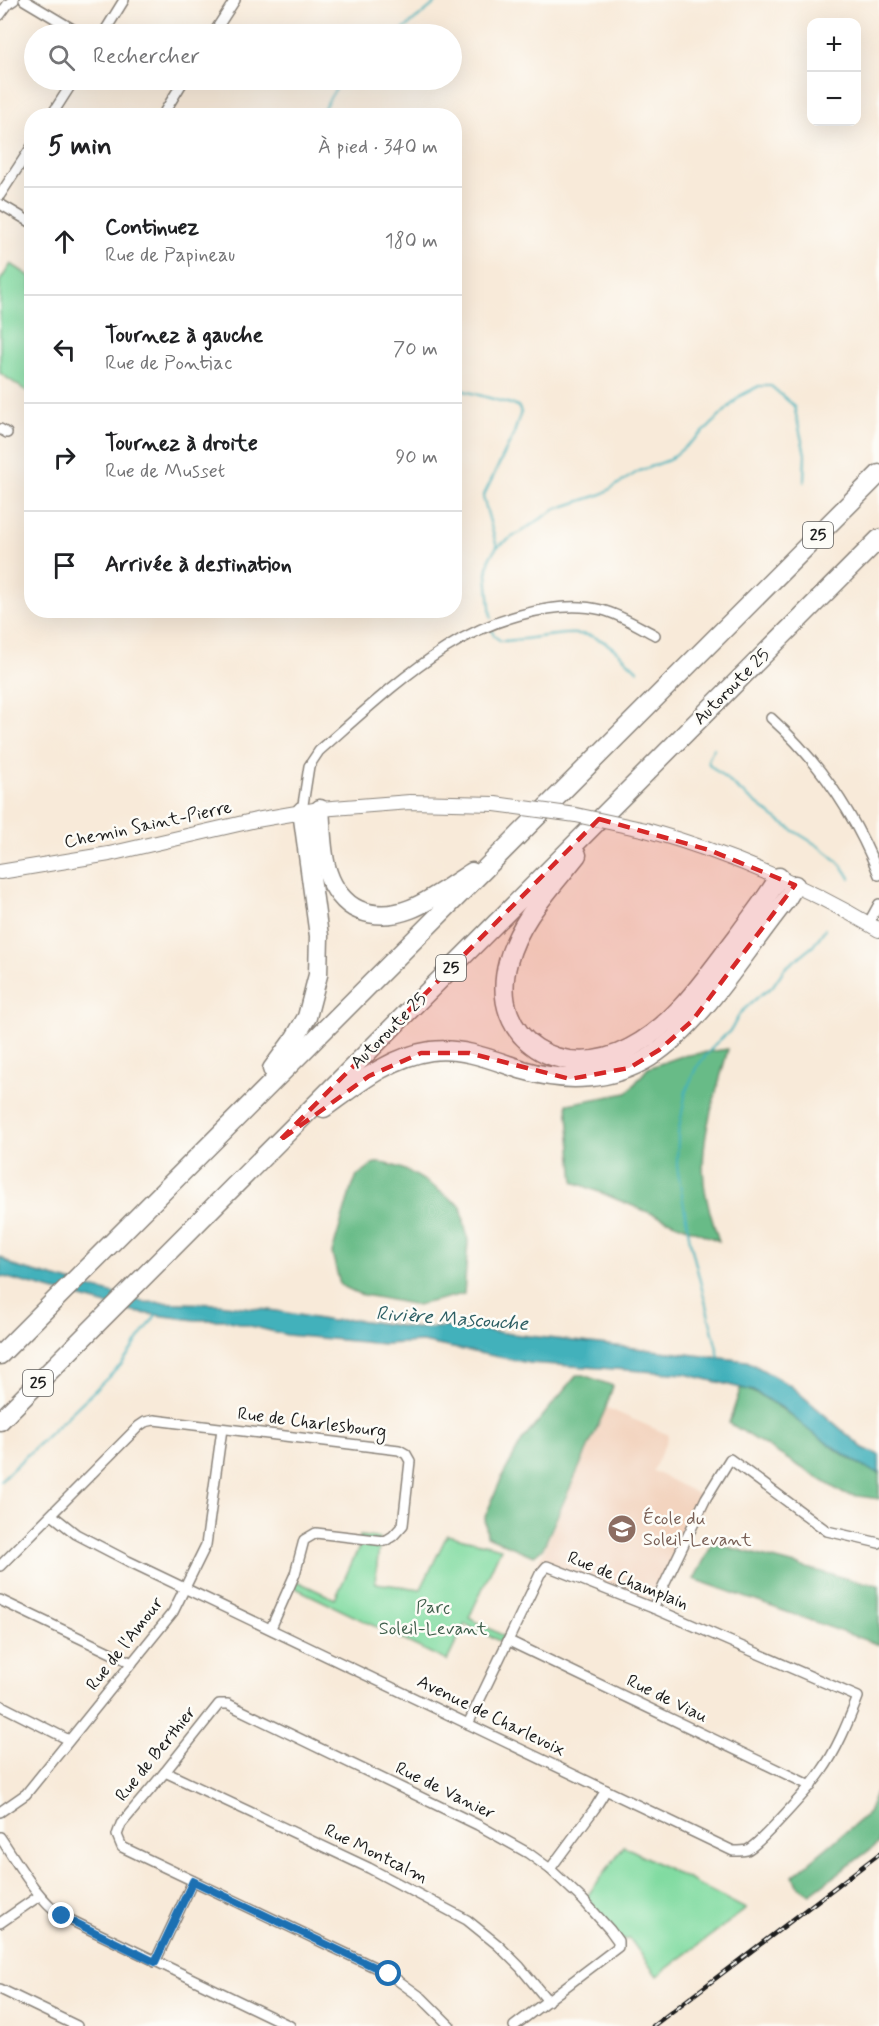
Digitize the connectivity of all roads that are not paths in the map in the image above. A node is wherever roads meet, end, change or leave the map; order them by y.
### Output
1 (14, 0) edge
2 (24, 0) edge
3 (124, 0) edge
4 (235, 0) edge
5 (0, 15) edge
6 (64, 24) edge
7 (109, 24) edge
8 (219, 24) edge
9 (68, 90) edge
10 (178, 90) edge
11 (56, 108) edge
12 (167, 108) edge
13 (24, 158) edge
14 (0, 195) edge
15 (0, 204) edge
16 (24, 218) edge
17 (879, 474) edge
18 (879, 538) edge
19 (655, 635) dead end
20 (771, 718) dead end
21 (624, 795) junction
22 (309, 804) junction
23 (501, 853) junction
24 (0, 872) edge
25 (879, 875) edge
26 (787, 881) junction
27 (879, 904) edge
28 (873, 927) edge
29 (229, 1126) junction
30 (279, 1141) junction
31 (0, 1355) edge
32 (0, 1421) edge
33 (222, 1429) junction
34 (52, 1515) junction
35 (879, 1543) edge
36 (0, 1566) edge
37 (186, 1588) junction
38 (0, 1600) edge
39 (652, 1608) junction
40 (271, 1628) junction
41 (509, 1641) junction
42 (132, 1664) junction
43 (858, 1697) joint
44 (228, 1704) joint
45 (0, 1706) edge
46 (468, 1724) junction
47 (69, 1740) junction
48 (165, 1772) junction
49 (811, 1786) junction
50 (606, 1790) junction
51 (0, 1812) edge
52 (0, 1837) edge
53 (550, 1869) junction
54 (193, 1881) junction
55 (39, 1896) junction
56 (0, 1923) edge
57 (155, 1962) junction
58 (0, 1989) edge
59 (548, 2001) junction
60 (77, 2026) edge
61 (290, 2026) edge
62 (450, 2026) edge
63 (514, 2026) edge

1 - 5 street
2 - 6 street
3 - 7 street
4 - 8 street
9 - 11 street
10 - 12 street
13 - 14 street
15 - 16 street
17 - 23 highway, 25
18 - 21 highway, Autoroute 25 / 25
19 - 22 street
20 - 25 street
21 - 26 highway
21 - 30 highway, Autoroute 25 / 25
22 - 23 highway
22 - 24 street, Chemin Saint-Pierre
22 - 26 street, Chemin Saint-Pierre, bridge
22 - 29 highway
23 - 29 highway, 25
26 - 28 street, Chemin Saint-Pierre
26 - 30 highway
27 - 28 street, Chemin Saint-Pierre
29 - 31 highway, 25
30 - 32 highway, Autoroute 25 / 25
33 - 34 street, Rue de Charlesbourg
33 - 37 street, Rue de l'Amour
33 - 40 street, Rue de Charlesbourg
34 - 36 street, Rue de Charlesbourg
34 - 37 street, Avenue de Charlevoix
35 - 39 street
37 - 40 street, Avenue de Charlevoix
37 - 42 street, Rue de l'Amour
38 - 42 street
39 - 41 street, Rue de Champlain
39 - 43 street, Rue de Champlain
40 - 46 street, Avenue de Charlevoix
41 - 46 street, Rue de Champlain
41 - 49 street, Rue de Viau
42 - 47 street, Rue de l'Amour
43 - 49 street, Avenue de Charlevoix
44 - 48 street, Rue de Berthier
44 - 53 street, Rue de Vanier
45 - 47 street
46 - 50 street, Avenue de Charlevoix
47 - 51 street, Rue de l'Amour
48 - 54 street, Rue de Berthier
48 - 59 street, Rue Montcalm
49 - 50 street, Avenue de Charlevoix
50 - 53 street
52 - 55 street
53 - 59 street, Rue de Vanier
54 - 57 street
54 - 62 street
55 - 56 street
55 - 57 street
57 - 61 street
58 - 60 street
59 - 63 street

